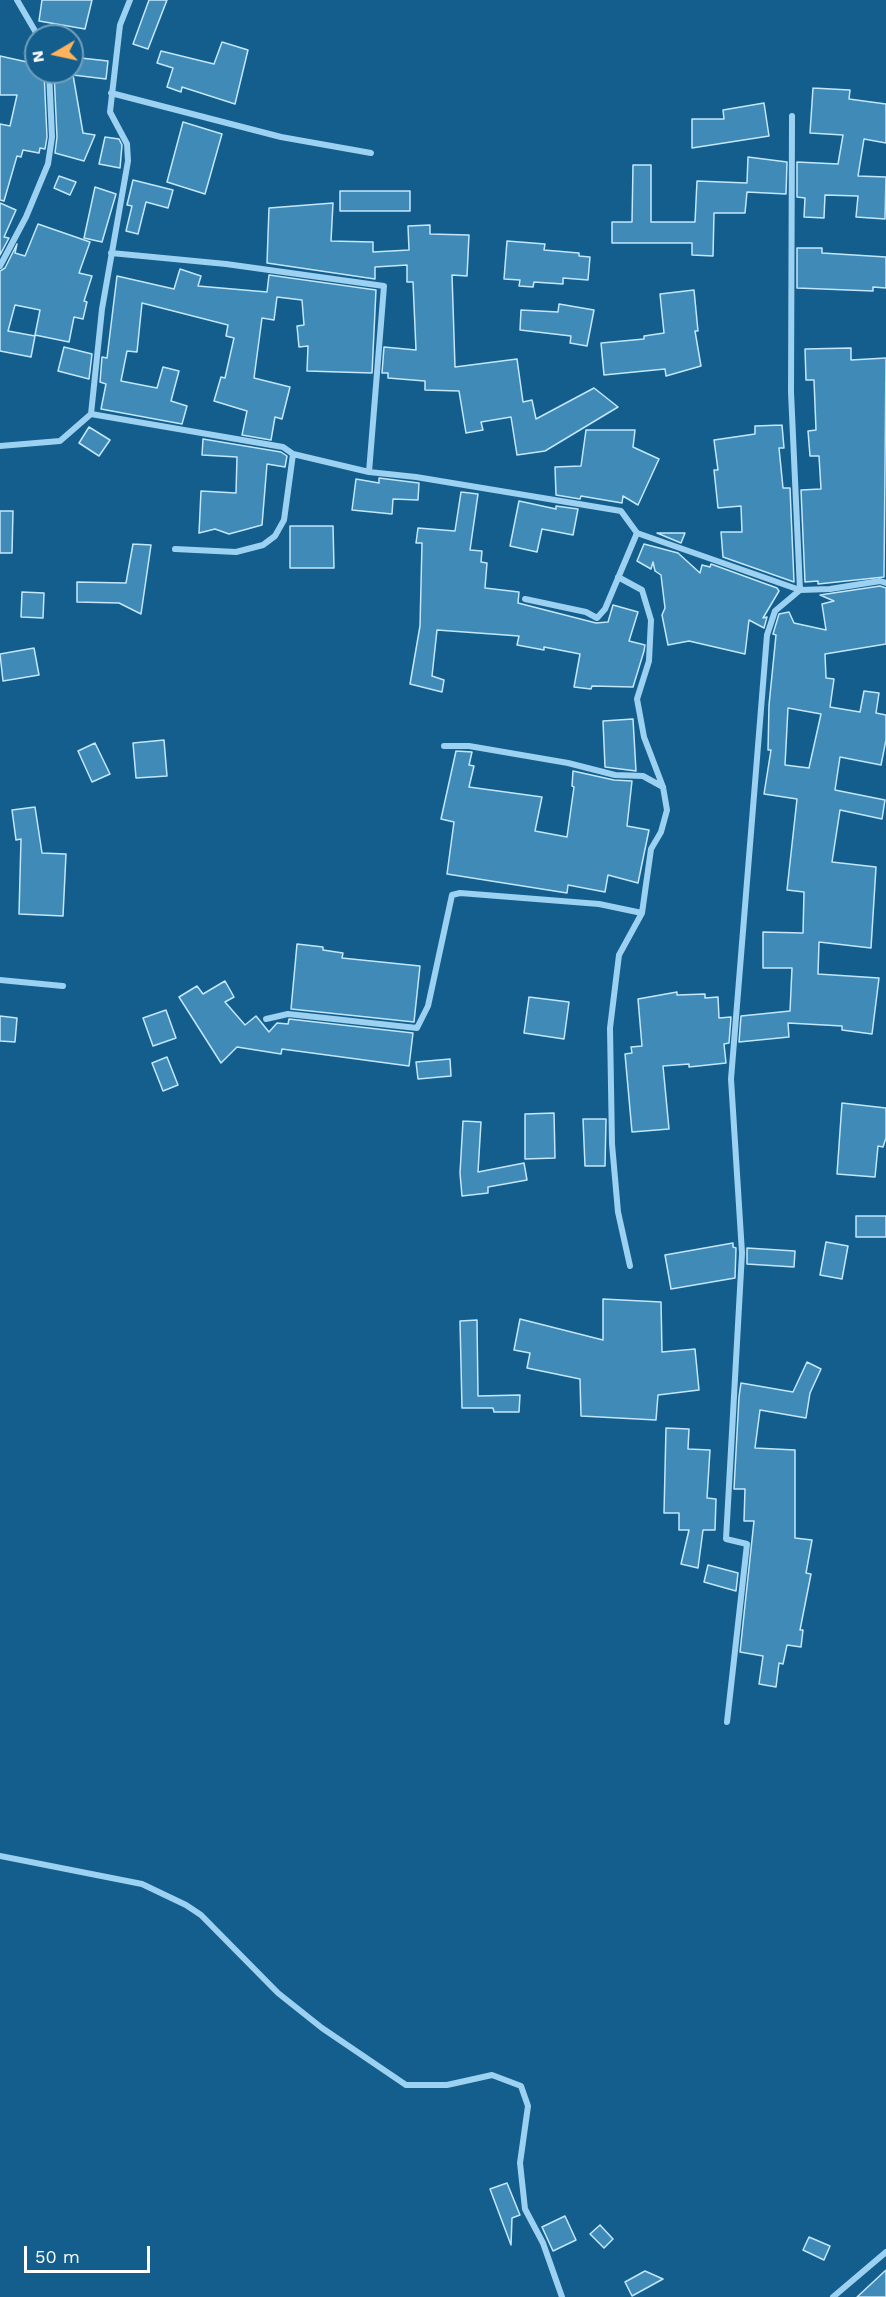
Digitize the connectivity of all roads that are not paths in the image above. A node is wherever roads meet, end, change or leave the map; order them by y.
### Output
1 (17, 0) edge
2 (130, 0) edge
3 (31, 24) edge
4 (50, 84) edge
5 (111, 93) junction
6 (792, 116) dead end
7 (371, 153) dead end
8 (111, 253) junction
9 (0, 266) edge
10 (90, 414) junction
11 (0, 446) edge
12 (293, 454) junction
13 (369, 472) junction
14 (637, 533) junction
15 (175, 549) dead end
16 (618, 577) junction
17 (886, 583) edge
18 (800, 590) junction
19 (525, 599) dead end
20 (444, 746) dead end
21 (663, 787) junction
22 (642, 913) junction
23 (0, 980) edge
24 (63, 986) dead end
25 (266, 1019) dead end
26 (630, 1266) dead end
27 (727, 1722) dead end
28 (0, 1856) edge
29 (886, 2252) edge
30 (562, 2297) edge
31 (833, 2297) edge

1 - 3 street
2 - 5 street
4 - 9 street
5 - 7 street
5 - 8 street
6 - 18 street
8 - 10 street
8 - 13 street
10 - 11 street
10 - 12 street
12 - 13 street
12 - 15 street
13 - 14 street
14 - 16 street
14 - 18 street
16 - 19 street
16 - 21 street
17 - 18 street
18 - 27 street
20 - 21 street
21 - 22 street
22 - 25 street
22 - 26 street
23 - 24 street
28 - 30 street
29 - 31 street

